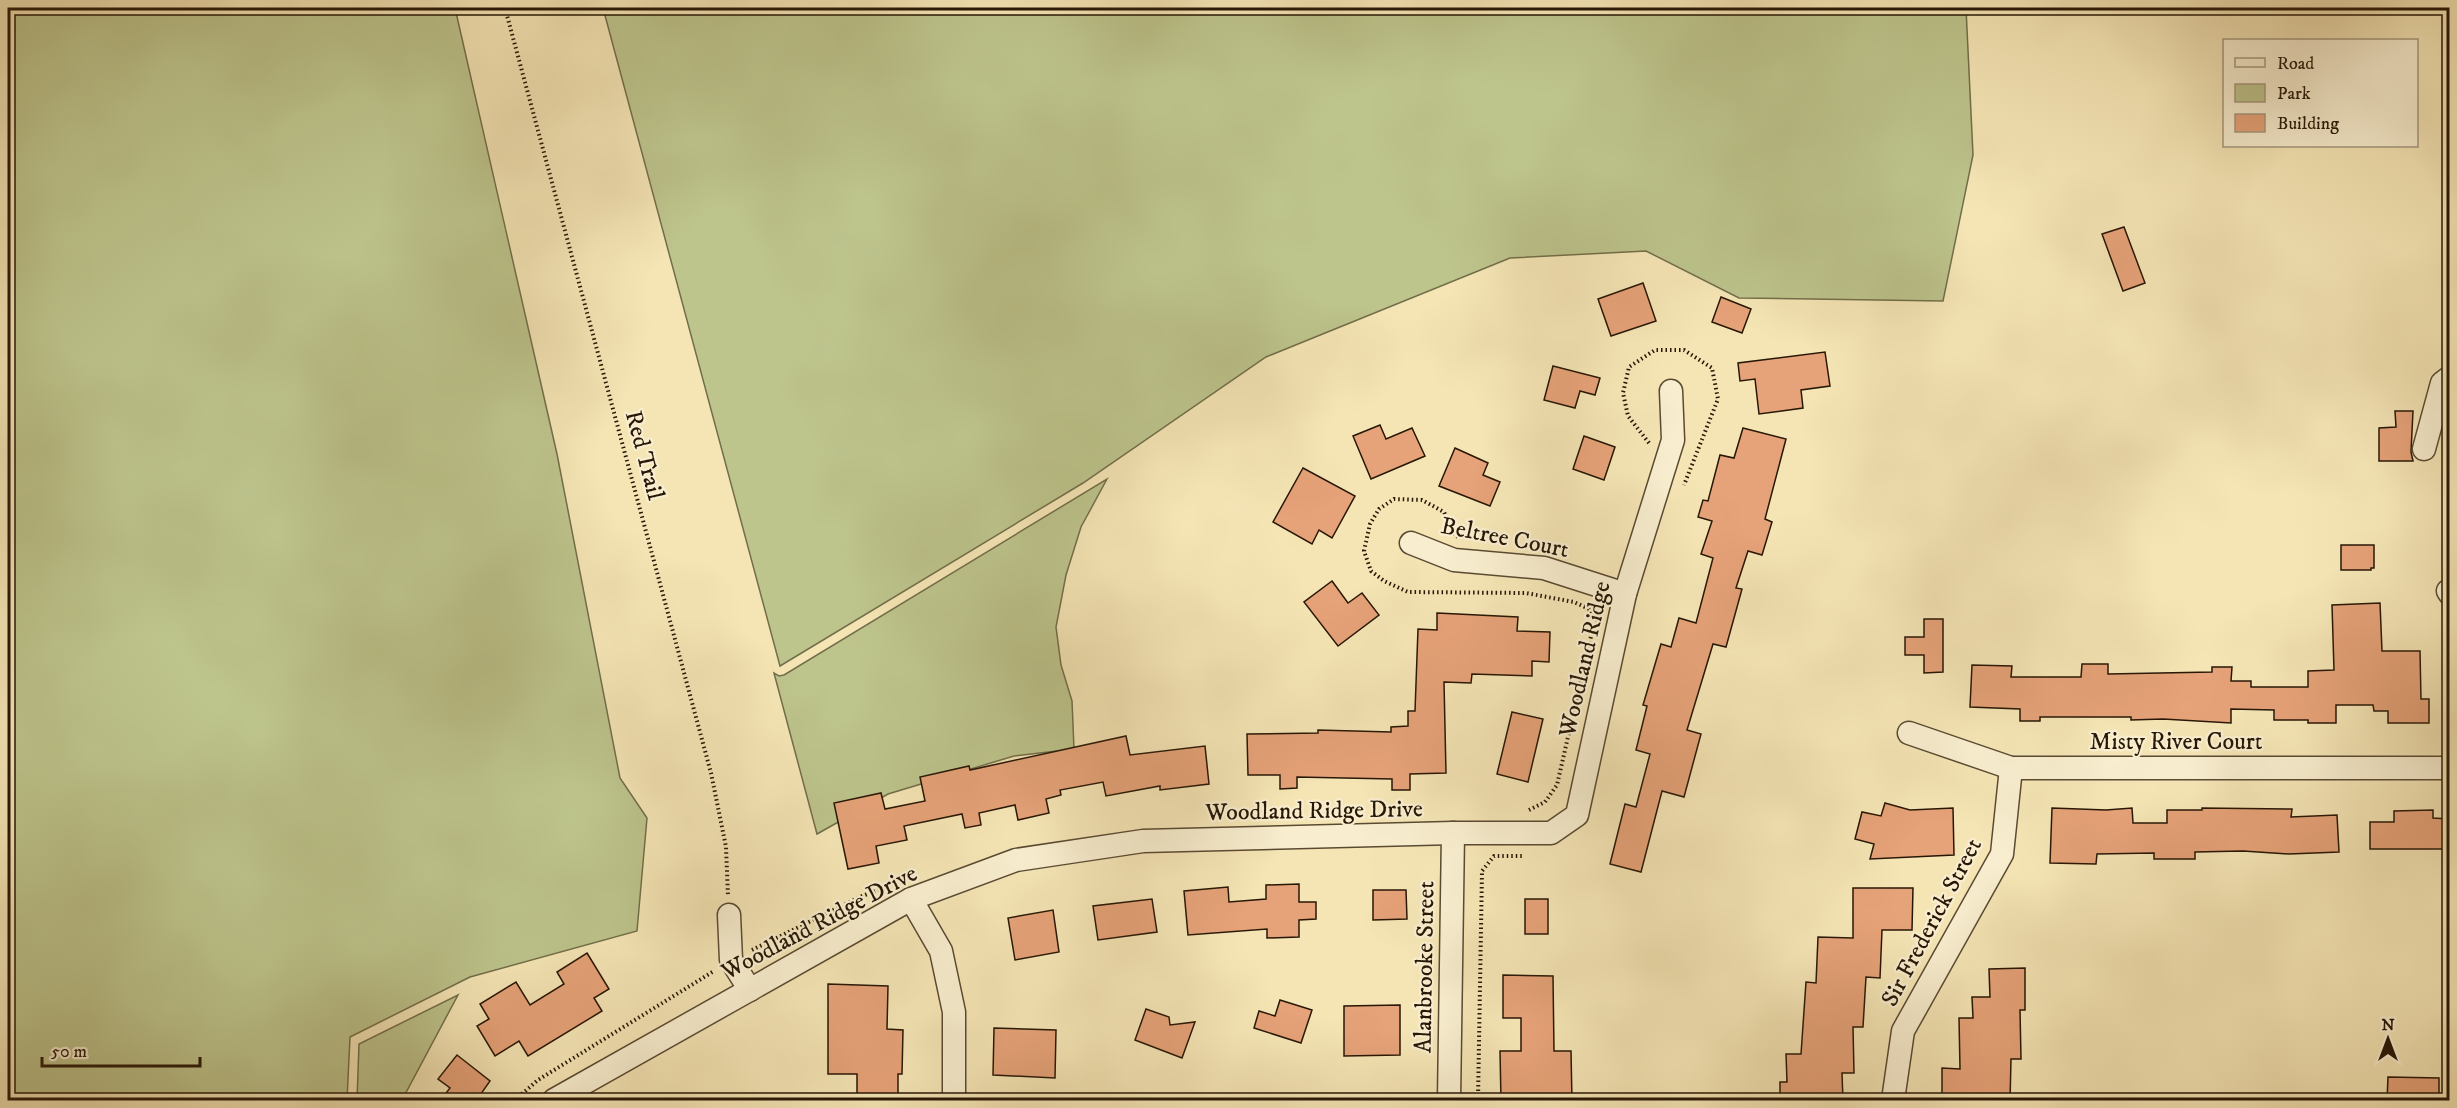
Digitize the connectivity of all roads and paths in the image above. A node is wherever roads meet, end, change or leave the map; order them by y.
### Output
1 (13, 8) edge
2 (505, 8) edge
3 (8, 63) edge
4 (2450, 376) edge
5 (1671, 390) dead end
6 (2424, 449) dead end
7 (1646, 454) dead end
8 (1682, 490) dead end
9 (1463, 540) dead end
10 (1411, 543) dead end
11 (1624, 594) junction
12 (1909, 733) dead end
13 (2011, 768) junction
14 (2450, 768) edge
15 (1526, 812) dead end
16 (1453, 833) junction
17 (1527, 855) dead end
18 (893, 884) dead end
19 (911, 899) junction
20 (729, 915) joint
21 (731, 960) junction
22 (750, 990) junction
23 (515, 1101) edge
24 (554, 1101) edge
25 (954, 1101) edge
26 (1449, 1101) edge
27 (1478, 1101) edge
28 (1893, 1101) edge

1 - 3 path
2 - 20 path, Red Trail
4 - 6 street
5 - 11 street, Woodland Ridge
7 - 8 path
9 - 15 path
10 - 11 street, Beltree Court
11 - 16 street, Woodland Ridge
12 - 13 street, Misty River Court
13 - 14 street, Misty River Court
13 - 28 street, Sir Frederick Street
16 - 19 street, Woodland Ridge Drive
16 - 26 street, Alanbrooke Street
17 - 27 path
18 - 21 path
19 - 22 street, Woodland Ridge Drive
19 - 25 street
20 - 21 street
21 - 22 street
21 - 23 path
22 - 24 street, Woodland Ridge Drive

